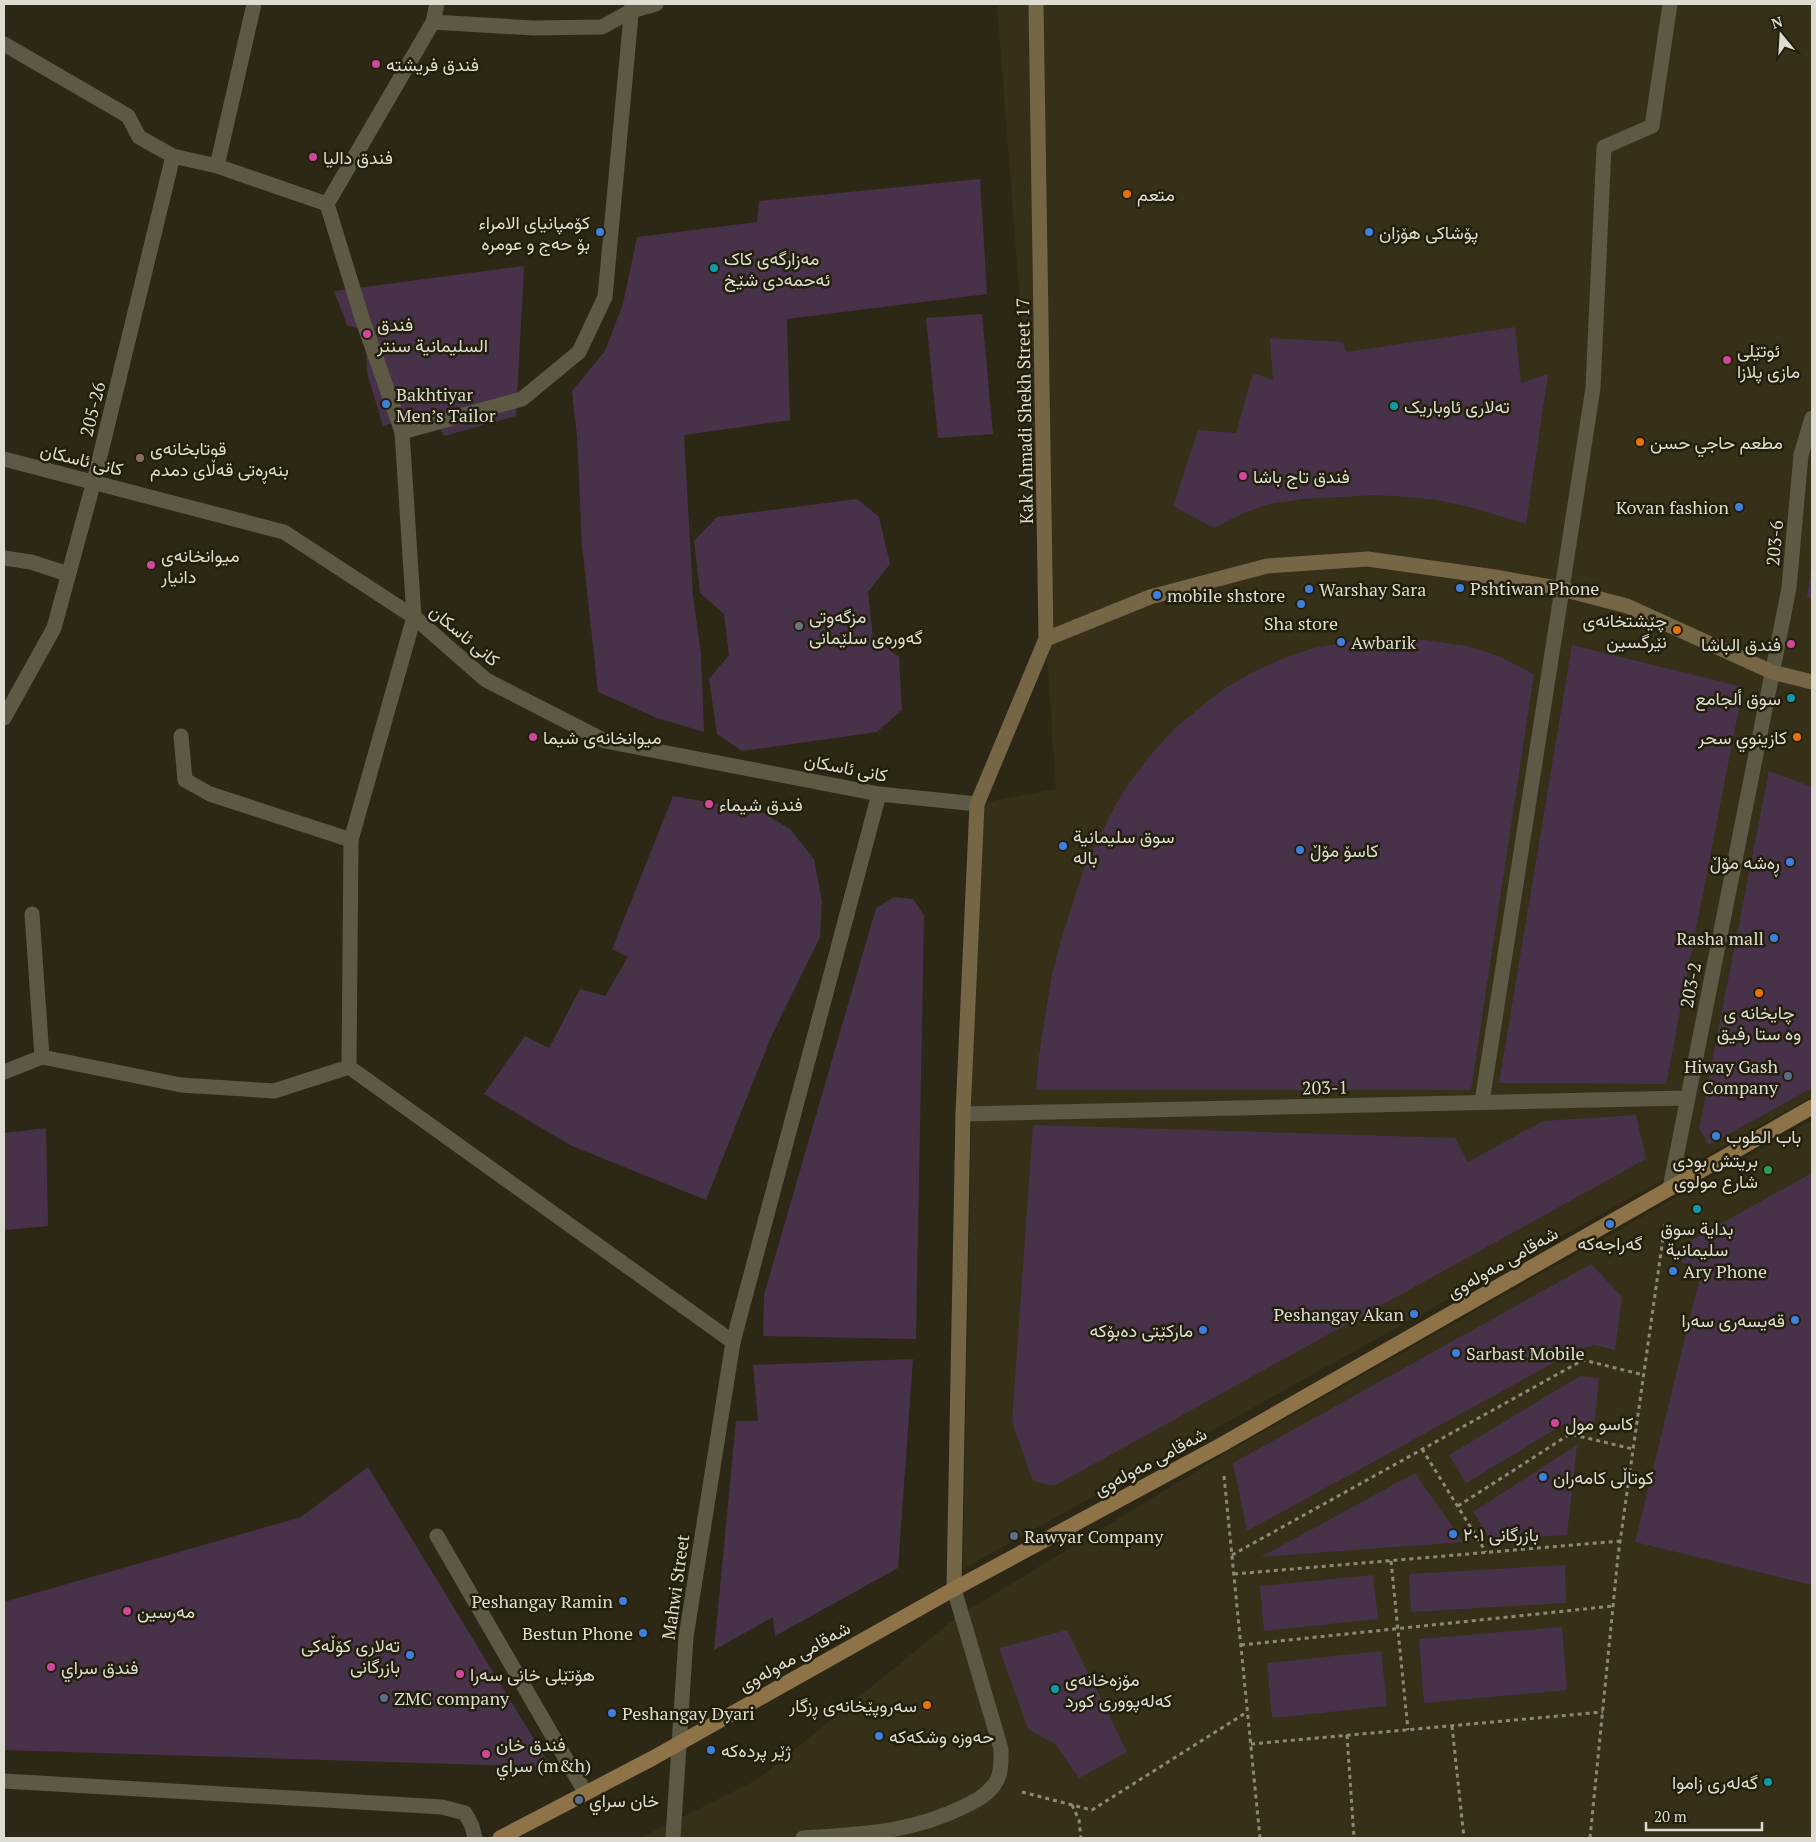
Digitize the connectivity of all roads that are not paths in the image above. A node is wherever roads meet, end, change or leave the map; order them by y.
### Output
1 (254, 4) edge
2 (437, 4) edge
3 (656, 4) edge
4 (1036, 4) edge
5 (1670, 4) edge
6 (631, 7) edge
7 (433, 22) junction
8 (4, 44) edge
9 (173, 156) junction
10 (217, 166) junction
11 (327, 204) junction
12 (1812, 418) edge
13 (402, 432) junction
14 (4, 459) edge
15 (94, 482) junction
16 (4, 558) edge
17 (68, 574) junction
18 (1562, 590) junction
19 (414, 617) junction
20 (1046, 640) junction
21 (1772, 672) junction
22 (1812, 682) edge
23 (4, 718) edge
24 (181, 736) dead end
25 (879, 794) junction
26 (977, 804) junction
27 (351, 840) junction
28 (32, 914) dead end
29 (42, 1058) junction
30 (349, 1067) junction
31 (4, 1072) edge
32 (1687, 1098) junction
33 (1482, 1102) junction
34 (1812, 1107) edge
35 (963, 1114) junction
36 (1670, 1188) junction
37 (733, 1342) junction
38 (437, 1536) dead end
39 (954, 1588) junction
40 (4, 1781) edge
41 (585, 1792) junction
42 (475, 1838) edge
43 (500, 1838) edge
44 (673, 1838) edge
45 (803, 1838) edge

1 - 10 street
2 - 7 street
3 - 6 street
4 - 20 main road, Kak Ahmadi Shekh Street 17
5 - 18 street
6 - 7 street
6 - 13 street
7 - 11 street
8 - 9 street
9 - 10 street
9 - 15 street, 205-26
10 - 11 street
11 - 13 street
12 - 21 street, 203-6
13 - 19 street
14 - 15 street, کانی ئاسکان
15 - 17 street, 205-26
15 - 19 street, کانی ئاسکان
16 - 17 street
17 - 23 street, 205-26
18 - 20 main road
18 - 21 main road
18 - 33 street
19 - 25 street, کانی ئاسکان
19 - 27 street
20 - 26 main road, Kak Ahmadi Shekh Street 17
21 - 22 main road
21 - 32 street, 203-2
24 - 27 street
25 - 26 street, کانی ئاسکان
25 - 37 street, Mahwi Street
26 - 35 main road
27 - 30 street
28 - 29 street
29 - 30 street
29 - 31 street
30 - 37 street
32 - 33 street, 203-1
32 - 36 street, 203-2
33 - 35 street, 203-1
34 - 36 main road, شەقامی مەولەوی
35 - 39 main road
36 - 39 main road, شەقامی مەولەوی
37 - 44 street, Mahwi Street
38 - 41 street
39 - 41 main road, شەقامی مەولەوی
39 - 45 street
40 - 42 street
41 - 43 main road, شەقامی مەولەوی

